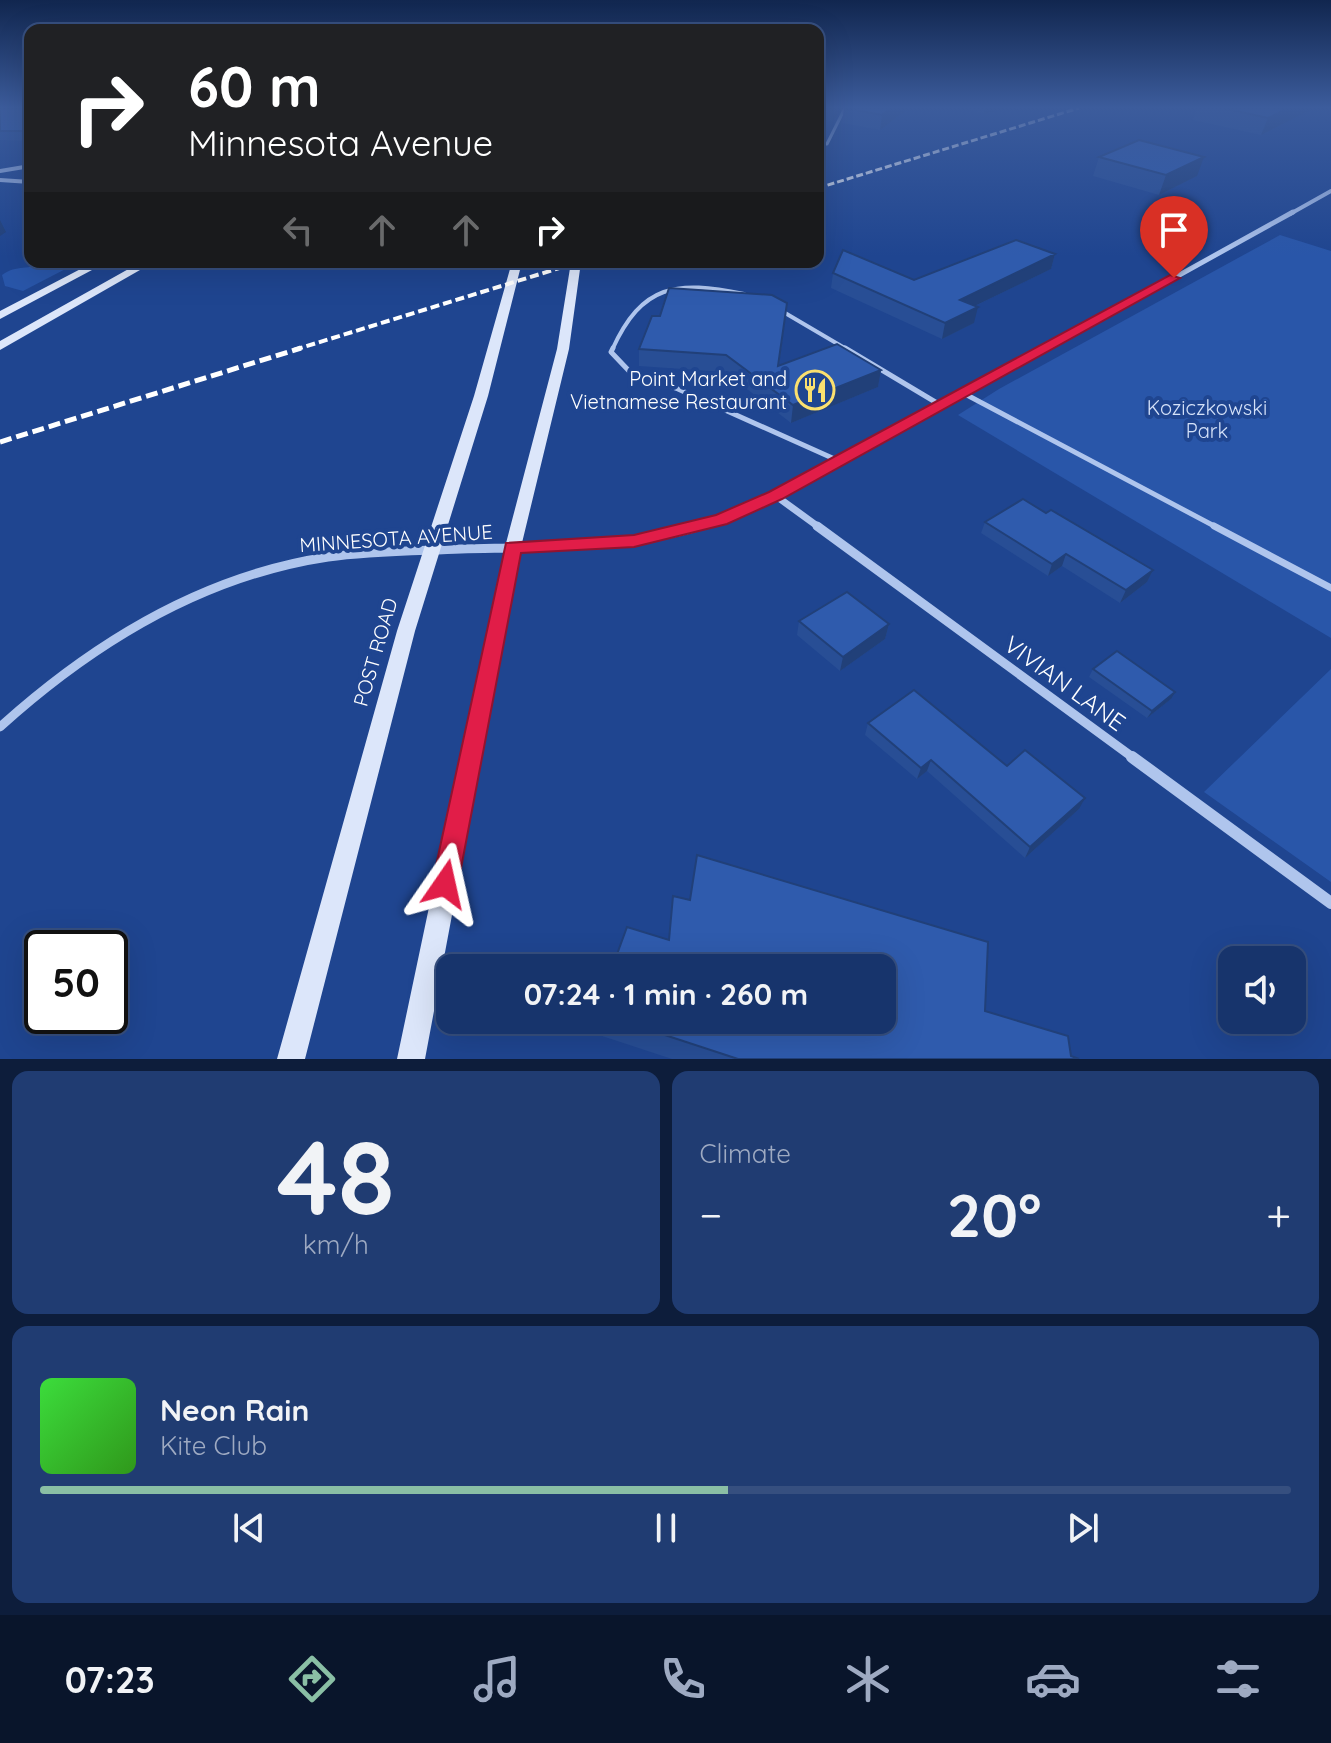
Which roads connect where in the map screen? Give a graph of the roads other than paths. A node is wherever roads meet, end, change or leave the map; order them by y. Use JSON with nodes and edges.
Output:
{"nodes":[{"id":1,"x":24,"y":167,"type":"edge"},
{"id":2,"x":0,"y":171,"type":"edge"},
{"id":3,"x":0,"y":180,"type":"edge"},
{"id":4,"x":24,"y":182,"type":"edge"},
{"id":5,"x":1331,"y":191,"type":"edge"},
{"id":6,"x":91,"y":268,"type":"edge"},
{"id":7,"x":138,"y":268,"type":"edge"},
{"id":8,"x":515,"y":268,"type":"edge"},
{"id":9,"x":575,"y":268,"type":"edge"},
{"id":10,"x":748,"y":295,"type":"edge"},
{"id":11,"x":769,"y":303,"type":"edge"},
{"id":12,"x":0,"y":316,"type":"edge"},
{"id":13,"x":0,"y":346,"type":"edge"},
{"id":14,"x":965,"y":394,"type":"junction"},
{"id":15,"x":942,"y":406,"type":"junction"},
{"id":16,"x":839,"y":461,"type":"junction"},
{"id":17,"x":776,"y":496,"type":"junction"},
{"id":18,"x":513,"y":547,"type":"junction"},
{"id":19,"x":433,"y":551,"type":"junction"},
{"id":20,"x":1331,"y":588,"type":"edge"},
{"id":21,"x":0,"y":727,"type":"edge"},
{"id":22,"x":1331,"y":903,"type":"edge"},
{"id":23,"x":291,"y":1059,"type":"edge"},
{"id":24,"x":411,"y":1059,"type":"edge"}],
"edges":[{"from":1,"to":2,"type":"street"},
{"from":3,"to":4,"type":"street"},
{"from":5,"to":14,"type":"street","name":"MINNESOTA AVENUE"},
{"from":6,"to":12,"type":"main road"},
{"from":7,"to":13,"type":"main road"},
{"from":8,"to":19,"type":"main road","name":"POST ROAD"},
{"from":9,"to":18,"type":"main road"},
{"from":10,"to":16,"type":"lane"},
{"from":11,"to":15,"type":"lane"},
{"from":14,"to":15,"type":"street","name":"MINNESOTA AVENUE"},
{"from":14,"to":20,"type":"lane"},
{"from":15,"to":16,"type":"street","name":"MINNESOTA AVENUE"},
{"from":16,"to":17,"type":"street","name":"MINNESOTA AVENUE"},
{"from":17,"to":18,"type":"street","name":"MINNESOTA AVENUE"},
{"from":17,"to":22,"type":"street","name":"VIVIAN LANE"},
{"from":18,"to":19,"type":"street","name":"MINNESOTA AVENUE"},
{"from":18,"to":24,"type":"main road"},
{"from":19,"to":21,"type":"street","name":"MINNESOTA AVENUE"},
{"from":19,"to":23,"type":"main road","name":"POST ROAD"}]}
